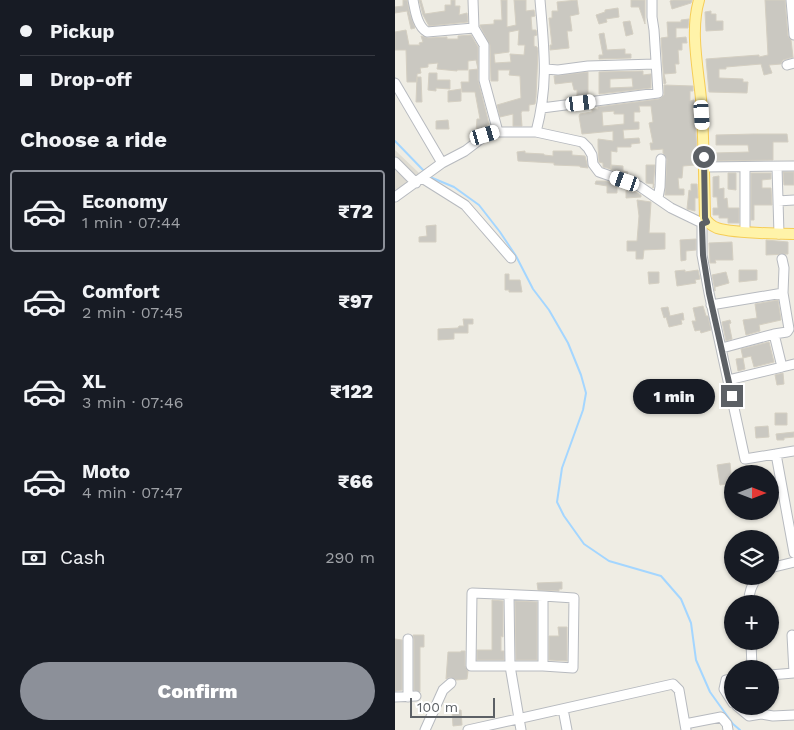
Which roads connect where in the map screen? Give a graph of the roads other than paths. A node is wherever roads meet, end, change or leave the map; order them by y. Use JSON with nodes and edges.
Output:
{"nodes":[{"id":1,"x":413,"y":0,"type":"edge"},
{"id":2,"x":473,"y":0,"type":"edge"},
{"id":3,"x":539,"y":0,"type":"edge"},
{"id":4,"x":652,"y":0,"type":"edge"},
{"id":5,"x":699,"y":0,"type":"edge"},
{"id":6,"x":791,"y":0,"type":"edge"},
{"id":7,"x":794,"y":20,"type":"edge"},
{"id":8,"x":474,"y":28,"type":"junction"},
{"id":9,"x":794,"y":35,"type":"edge"},
{"id":10,"x":655,"y":64,"type":"junction"},
{"id":11,"x":546,"y":69,"type":"junction"},
{"id":12,"x":395,"y":83,"type":"edge"},
{"id":13,"x":542,"y":108,"type":"junction"},
{"id":14,"x":498,"y":132,"type":"junction"},
{"id":15,"x":535,"y":132,"type":"junction"},
{"id":16,"x":661,"y":159,"type":"dead end"},
{"id":17,"x":395,"y":162,"type":"edge"},
{"id":18,"x":443,"y":163,"type":"junction"},
{"id":19,"x":794,"y":166,"type":"edge"},
{"id":20,"x":704,"y":167,"type":"junction"},
{"id":21,"x":777,"y":167,"type":"junction"},
{"id":22,"x":745,"y":168,"type":"junction"},
{"id":23,"x":420,"y":180,"type":"junction"},
{"id":24,"x":395,"y":197,"type":"edge"},
{"id":25,"x":658,"y":198,"type":"junction"},
{"id":26,"x":794,"y":200,"type":"edge"},
{"id":27,"x":778,"y":202,"type":"junction"},
{"id":28,"x":705,"y":223,"type":"junction"},
{"id":29,"x":745,"y":231,"type":"junction"},
{"id":30,"x":779,"y":234,"type":"junction"},
{"id":31,"x":794,"y":234,"type":"edge"},
{"id":32,"x":511,"y":258,"type":"dead end"},
{"id":33,"x":782,"y":259,"type":"dead end"},
{"id":34,"x":783,"y":292,"type":"junction"},
{"id":35,"x":711,"y":305,"type":"junction"},
{"id":36,"x":792,"y":329,"type":"edge"},
{"id":37,"x":774,"y":334,"type":"junction"},
{"id":38,"x":722,"y":348,"type":"junction"},
{"id":39,"x":794,"y":364,"type":"edge"},
{"id":40,"x":782,"y":367,"type":"junction"},
{"id":41,"x":729,"y":380,"type":"junction"},
{"id":42,"x":794,"y":451,"type":"edge"},
{"id":43,"x":775,"y":454,"type":"junction"},
{"id":44,"x":782,"y":488,"type":"junction"},
{"id":45,"x":779,"y":489,"type":"edge"},
{"id":46,"x":787,"y":522,"type":"edge"},
{"id":47,"x":794,"y":553,"type":"edge"},
{"id":48,"x":794,"y":562,"type":"edge"},
{"id":49,"x":779,"y":566,"type":"edge"},
{"id":50,"x":509,"y":595,"type":"junction"},
{"id":51,"x":543,"y":596,"type":"junction"},
{"id":52,"x":792,"y":635,"type":"dead end"},
{"id":53,"x":407,"y":638,"type":"dead end"},
{"id":54,"x":510,"y":666,"type":"junction"},
{"id":55,"x":543,"y":666,"type":"junction"},
{"id":56,"x":794,"y":673,"type":"edge"},
{"id":57,"x":779,"y":674,"type":"edge"},
{"id":58,"x":451,"y":683,"type":"dead end"},
{"id":59,"x":395,"y":697,"type":"edge"},
{"id":60,"x":563,"y":709,"type":"junction"},
{"id":61,"x":771,"y":715,"type":"edge"},
{"id":62,"x":794,"y":715,"type":"edge"},
{"id":63,"x":519,"y":719,"type":"junction"},
{"id":64,"x":685,"y":727,"type":"edge"},
{"id":65,"x":425,"y":730,"type":"edge"},
{"id":66,"x":468,"y":730,"type":"edge"},
{"id":67,"x":521,"y":730,"type":"edge"},
{"id":68,"x":567,"y":730,"type":"edge"},
{"id":69,"x":728,"y":730,"type":"edge"}],
"edges":[{"from":1,"to":8,"type":"street"},
{"from":2,"to":8,"type":"street"},
{"from":3,"to":11,"type":"street"},
{"from":4,"to":10,"type":"street"},
{"from":5,"to":20,"type":"main road"},
{"from":6,"to":7,"type":"street"},
{"from":7,"to":9,"type":"street"},
{"from":8,"to":14,"type":"street"},
{"from":10,"to":11,"type":"street"},
{"from":10,"to":13,"type":"street"},
{"from":11,"to":13,"type":"street"},
{"from":12,"to":18,"type":"street"},
{"from":13,"to":15,"type":"street"},
{"from":14,"to":15,"type":"street"},
{"from":14,"to":18,"type":"street"},
{"from":15,"to":25,"type":"street"},
{"from":16,"to":25,"type":"street"},
{"from":17,"to":23,"type":"street"},
{"from":18,"to":23,"type":"street"},
{"from":19,"to":21,"type":"street"},
{"from":20,"to":22,"type":"street"},
{"from":20,"to":28,"type":"main road"},
{"from":21,"to":22,"type":"street"},
{"from":21,"to":27,"type":"street"},
{"from":22,"to":29,"type":"street"},
{"from":23,"to":24,"type":"street"},
{"from":23,"to":32,"type":"street"},
{"from":25,"to":28,"type":"street"},
{"from":26,"to":27,"type":"street"},
{"from":27,"to":30,"type":"street"},
{"from":28,"to":29,"type":"main road"},
{"from":28,"to":35,"type":"street"},
{"from":29,"to":30,"type":"main road"},
{"from":30,"to":31,"type":"main road"},
{"from":33,"to":34,"type":"street"},
{"from":34,"to":35,"type":"street"},
{"from":34,"to":36,"type":"street"},
{"from":35,"to":38,"type":"street"},
{"from":36,"to":37,"type":"street"},
{"from":37,"to":38,"type":"street"},
{"from":37,"to":40,"type":"street"},
{"from":38,"to":41,"type":"street"},
{"from":39,"to":40,"type":"street"},
{"from":40,"to":41,"type":"street"},
{"from":41,"to":43,"type":"street"},
{"from":42,"to":43,"type":"street"},
{"from":43,"to":44,"type":"street"},
{"from":44,"to":45,"type":"street"},
{"from":44,"to":46,"type":"street"},
{"from":46,"to":47,"type":"street"},
{"from":48,"to":49,"type":"street"},
{"from":50,"to":51,"type":"street"},
{"from":50,"to":54,"type":"street"},
{"from":50,"to":54,"type":"street"},
{"from":51,"to":55,"type":"street"},
{"from":51,"to":55,"type":"street"},
{"from":52,"to":56,"type":"street"},
{"from":53,"to":59,"type":"street"},
{"from":54,"to":55,"type":"street"},
{"from":54,"to":63,"type":"street"},
{"from":56,"to":57,"type":"street"},
{"from":58,"to":65,"type":"street"},
{"from":60,"to":63,"type":"street"},
{"from":60,"to":64,"type":"street"},
{"from":60,"to":68,"type":"street"},
{"from":61,"to":62,"type":"street"},
{"from":63,"to":66,"type":"street"},
{"from":63,"to":67,"type":"street"},
{"from":64,"to":69,"type":"street"}]}
